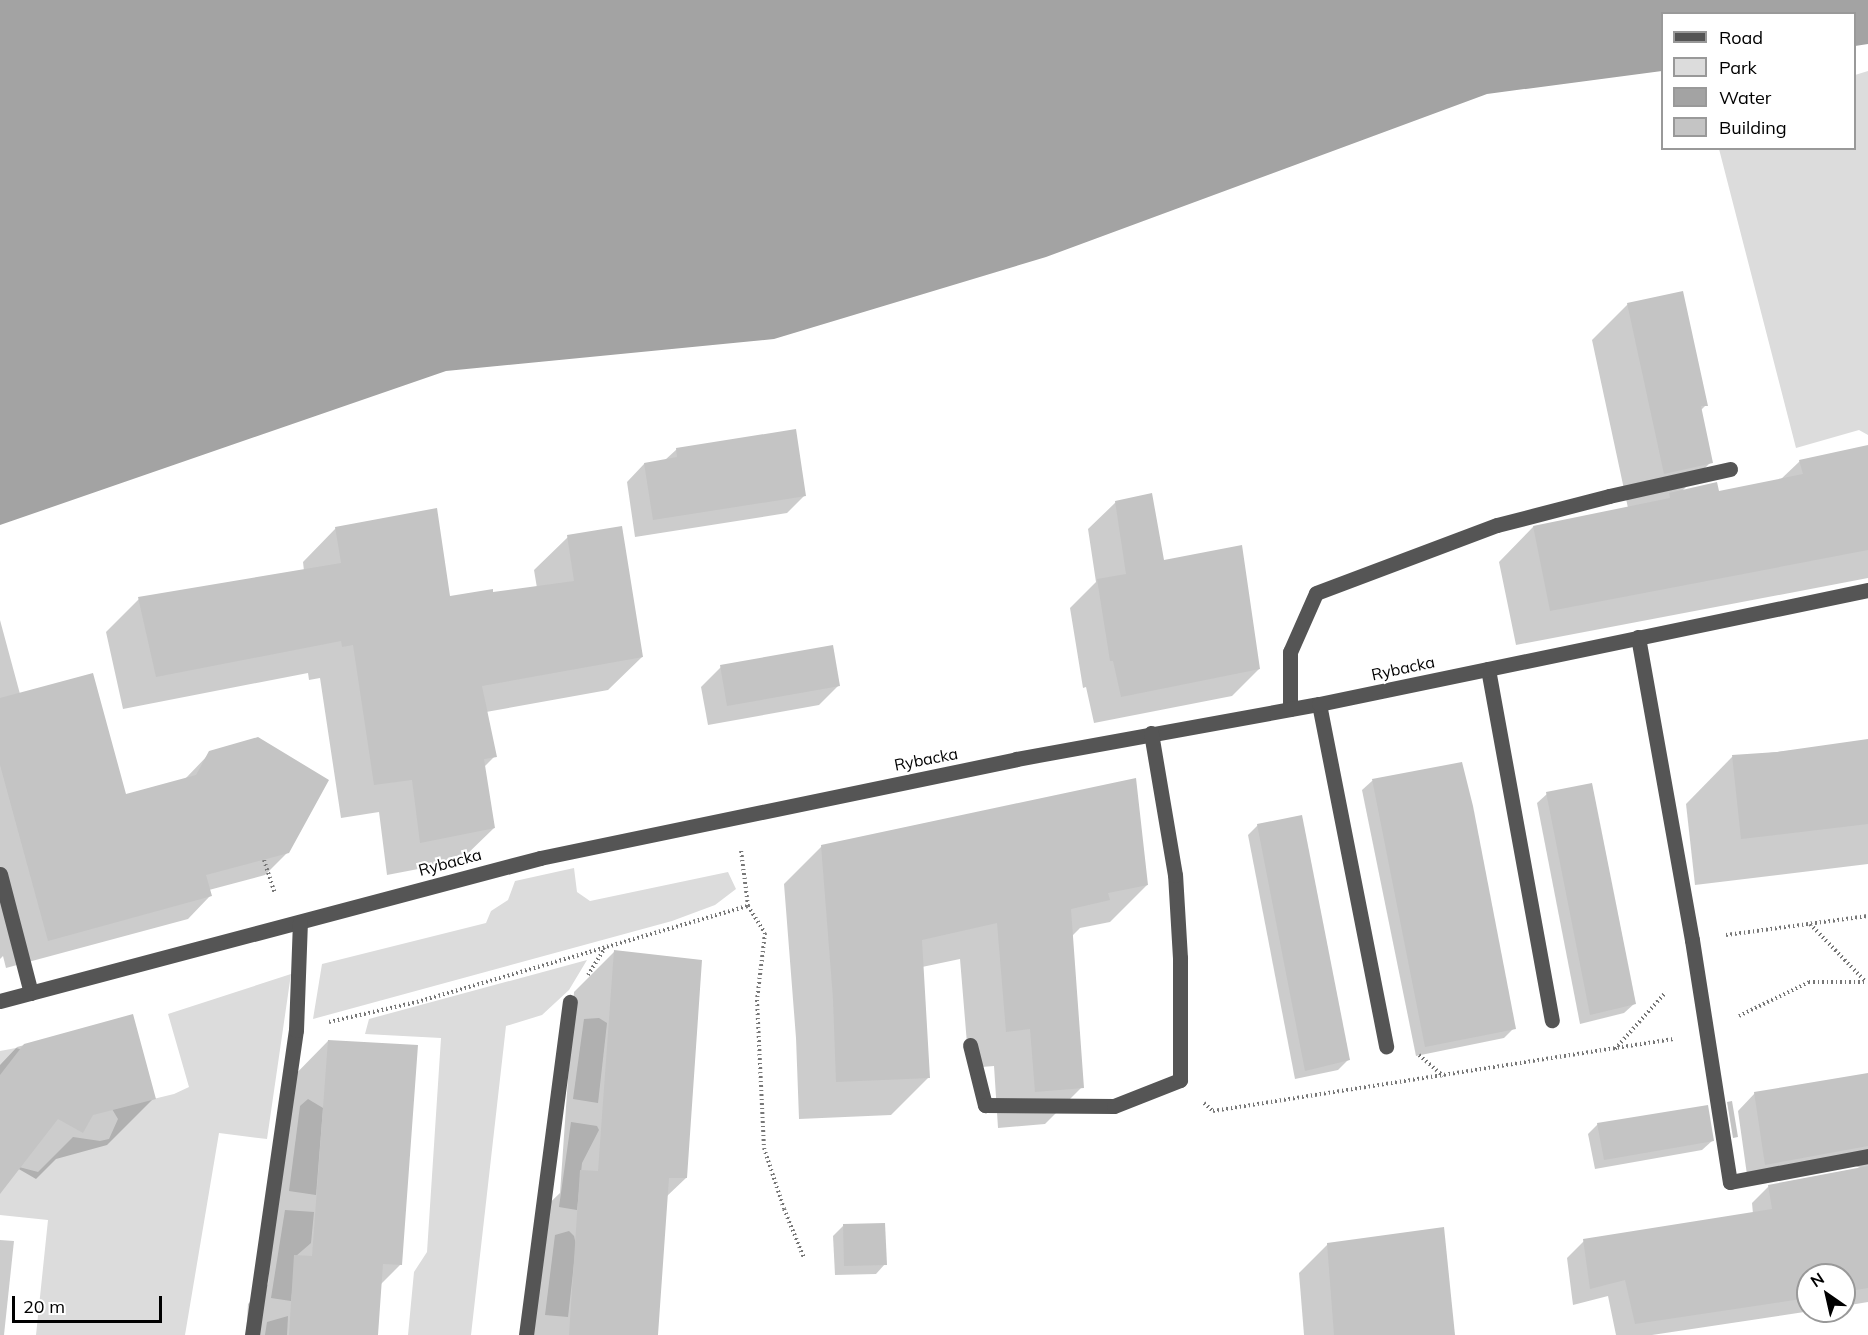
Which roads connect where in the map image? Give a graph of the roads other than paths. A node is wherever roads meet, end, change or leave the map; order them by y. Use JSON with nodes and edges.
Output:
{"nodes":[{"id":1,"x":1730,"y":469,"type":"dead end"},
{"id":2,"x":1868,"y":590,"type":"edge"},
{"id":3,"x":1638,"y":637,"type":"junction"},
{"id":4,"x":1488,"y":669,"type":"junction"},
{"id":5,"x":1319,"y":704,"type":"junction"},
{"id":6,"x":1290,"y":709,"type":"junction"},
{"id":7,"x":1151,"y":733,"type":"junction"},
{"id":8,"x":0,"y":874,"type":"edge"},
{"id":9,"x":300,"y":922,"type":"junction"},
{"id":10,"x":31,"y":993,"type":"junction"},
{"id":11,"x":0,"y":1001,"type":"edge"},
{"id":12,"x":570,"y":1002,"type":"dead end"},
{"id":13,"x":1552,"y":1020,"type":"dead end"},
{"id":14,"x":970,"y":1045,"type":"dead end"},
{"id":15,"x":1386,"y":1047,"type":"dead end"},
{"id":16,"x":1868,"y":1156,"type":"edge"},
{"id":17,"x":252,"y":1335,"type":"edge"},
{"id":18,"x":526,"y":1335,"type":"edge"}],
"edges":[{"from":1,"to":6,"type":"street"},
{"from":2,"to":3,"type":"street","name":"Rybacka"},
{"from":3,"to":4,"type":"street","name":"Rybacka"},
{"from":3,"to":16,"type":"street"},
{"from":4,"to":5,"type":"street","name":"Rybacka"},
{"from":4,"to":13,"type":"street"},
{"from":5,"to":6,"type":"street","name":"Rybacka"},
{"from":5,"to":15,"type":"street"},
{"from":6,"to":7,"type":"street","name":"Rybacka"},
{"from":7,"to":9,"type":"street","name":"Rybacka"},
{"from":7,"to":14,"type":"street"},
{"from":8,"to":10,"type":"street"},
{"from":9,"to":10,"type":"street","name":"Rybacka"},
{"from":9,"to":17,"type":"street"},
{"from":10,"to":11,"type":"street","name":"Rybacka"},
{"from":12,"to":18,"type":"street"}]}
